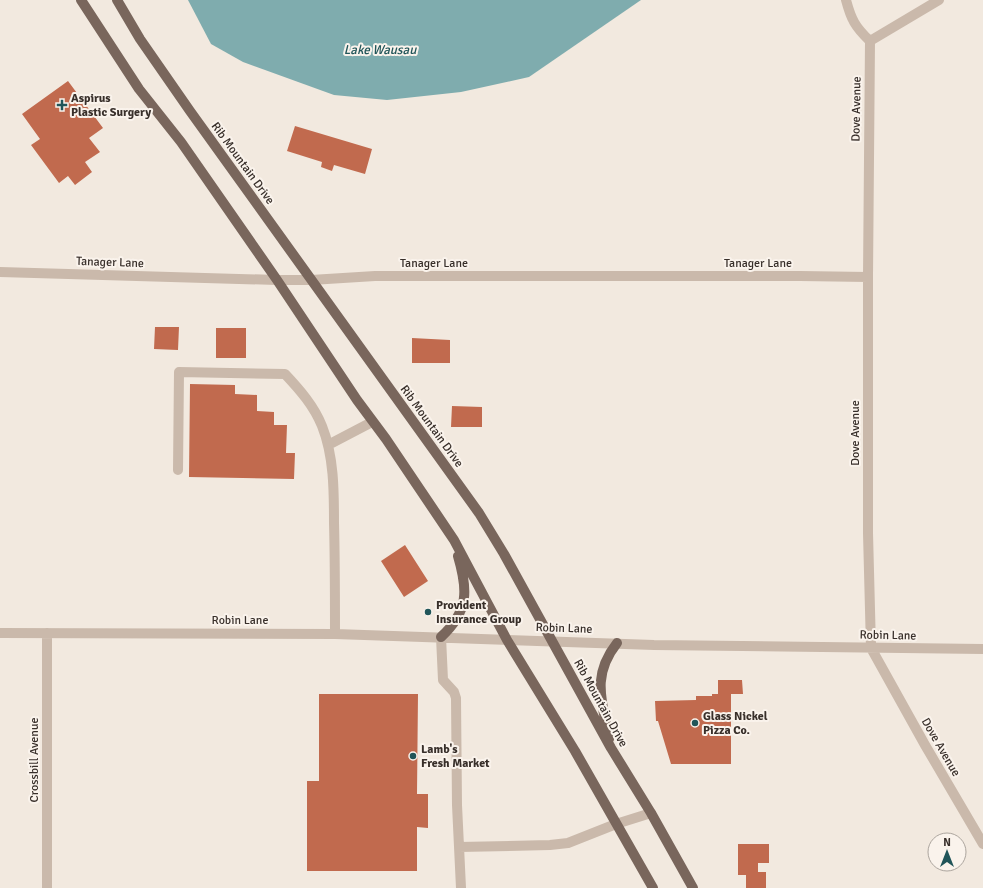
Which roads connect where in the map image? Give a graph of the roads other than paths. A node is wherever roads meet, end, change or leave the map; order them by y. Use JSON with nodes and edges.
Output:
{"nodes":[{"id":1,"x":81,"y":0,"type":"edge"},
{"id":2,"x":117,"y":0,"type":"edge"},
{"id":3,"x":846,"y":0,"type":"edge"},
{"id":4,"x":939,"y":0,"type":"edge"},
{"id":5,"x":870,"y":41,"type":"junction"},
{"id":6,"x":0,"y":272,"type":"edge"},
{"id":7,"x":868,"y":277,"type":"junction"},
{"id":8,"x":277,"y":280,"type":"junction"},
{"id":9,"x":311,"y":280,"type":"junction"},
{"id":10,"x":372,"y":422,"type":"junction"},
{"id":11,"x":328,"y":445,"type":"junction"},
{"id":12,"x":178,"y":470,"type":"dead end"},
{"id":13,"x":454,"y":540,"type":"junction"},
{"id":14,"x":0,"y":633,"type":"edge"},
{"id":15,"x":47,"y":633,"type":"junction"},
{"id":16,"x":335,"y":634,"type":"junction"},
{"id":17,"x":441,"y":637,"type":"junction"},
{"id":18,"x":507,"y":640,"type":"junction"},
{"id":19,"x":552,"y":641,"type":"junction"},
{"id":20,"x":617,"y":643,"type":"junction"},
{"id":21,"x":871,"y":648,"type":"junction"},
{"id":22,"x":983,"y":649,"type":"edge"},
{"id":23,"x":611,"y":748,"type":"junction"},
{"id":24,"x":651,"y":812,"type":"junction"},
{"id":25,"x":616,"y":824,"type":"junction"},
{"id":26,"x":983,"y":844,"type":"edge"},
{"id":27,"x":459,"y":846,"type":"junction"},
{"id":28,"x":47,"y":888,"type":"edge"},
{"id":29,"x":461,"y":888,"type":"edge"},
{"id":30,"x":653,"y":888,"type":"edge"},
{"id":31,"x":694,"y":888,"type":"edge"}],
"edges":[{"from":1,"to":8,"type":"main road"},
{"from":2,"to":9,"type":"main road","name":"Rib Mountain Drive"},
{"from":3,"to":5,"type":"street"},
{"from":4,"to":5,"type":"street"},
{"from":5,"to":7,"type":"street","name":"Dove Avenue"},
{"from":6,"to":8,"type":"street","name":"Tanager Lane"},
{"from":7,"to":9,"type":"street","name":"Tanager Lane"},
{"from":7,"to":21,"type":"street","name":"Dove Avenue"},
{"from":8,"to":9,"type":"street","name":"Tanager Lane"},
{"from":8,"to":10,"type":"main road"},
{"from":9,"to":19,"type":"main road","name":"Rib Mountain Drive"},
{"from":10,"to":11,"type":"street"},
{"from":10,"to":13,"type":"main road"},
{"from":11,"to":12,"type":"street"},
{"from":11,"to":16,"type":"street"},
{"from":13,"to":17,"type":"main road"},
{"from":13,"to":18,"type":"main road"},
{"from":14,"to":15,"type":"street","name":"Robin Lane"},
{"from":15,"to":16,"type":"street","name":"Robin Lane"},
{"from":15,"to":28,"type":"street","name":"Crossbill Avenue"},
{"from":16,"to":17,"type":"street","name":"Robin Lane"},
{"from":17,"to":18,"type":"street","name":"Robin Lane"},
{"from":17,"to":27,"type":"street"},
{"from":18,"to":19,"type":"street","name":"Robin Lane"},
{"from":18,"to":25,"type":"main road"},
{"from":19,"to":20,"type":"street","name":"Robin Lane"},
{"from":19,"to":23,"type":"main road","name":"Rib Mountain Drive"},
{"from":20,"to":21,"type":"street","name":"Robin Lane"},
{"from":20,"to":23,"type":"main road"},
{"from":21,"to":22,"type":"street","name":"Robin Lane"},
{"from":21,"to":26,"type":"street","name":"Dove Avenue"},
{"from":23,"to":24,"type":"main road","name":"Rib Mountain Drive"},
{"from":24,"to":25,"type":"street"},
{"from":24,"to":31,"type":"main road","name":"Rib Mountain Drive"},
{"from":25,"to":27,"type":"street"},
{"from":25,"to":30,"type":"main road"},
{"from":27,"to":29,"type":"street"}]}
